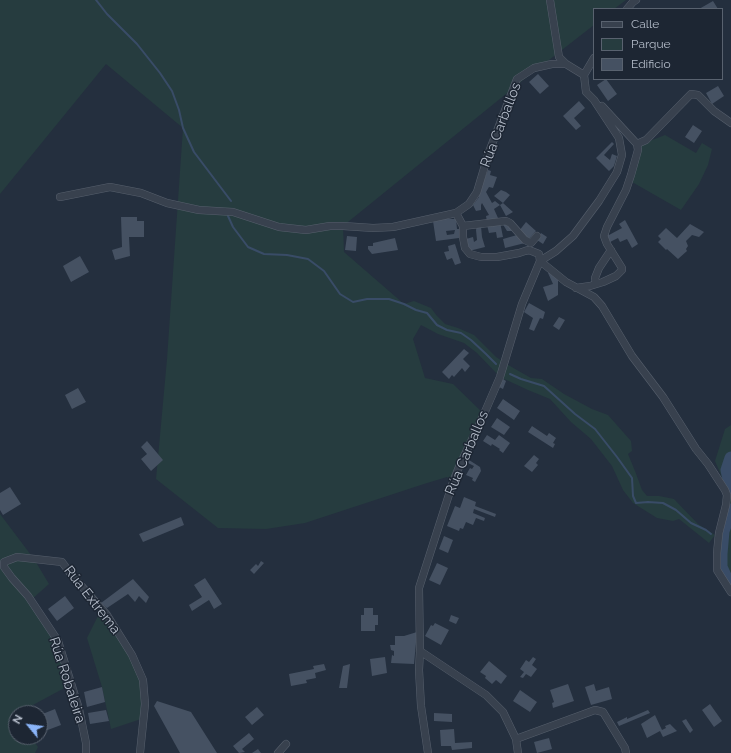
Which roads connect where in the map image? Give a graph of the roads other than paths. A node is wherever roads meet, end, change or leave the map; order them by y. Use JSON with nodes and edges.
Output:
{"nodes":[{"id":1,"x":550,"y":0,"type":"edge"},
{"id":2,"x":636,"y":0,"type":"edge"},
{"id":3,"x":628,"y":8,"type":"edge"},
{"id":4,"x":593,"y":60,"type":"edge"},
{"id":5,"x":566,"y":64,"type":"junction"},
{"id":6,"x":584,"y":75,"type":"junction"},
{"id":7,"x":594,"y":100,"type":"junction"},
{"id":8,"x":731,"y":123,"type":"edge"},
{"id":9,"x":637,"y":144,"type":"junction"},
{"id":10,"x":60,"y":197,"type":"dead end"},
{"id":11,"x":456,"y":213,"type":"junction"},
{"id":12,"x":463,"y":226,"type":"junction"},
{"id":13,"x":537,"y":236,"type":"dead end"},
{"id":14,"x":611,"y":250,"type":"junction"},
{"id":15,"x":540,"y":261,"type":"junction"},
{"id":16,"x":596,"y":284,"type":"junction"},
{"id":17,"x":576,"y":288,"type":"junction"},
{"id":18,"x":62,"y":562,"type":"joint"},
{"id":19,"x":731,"y":592,"type":"edge"},
{"id":20,"x":420,"y":651,"type":"junction"},
{"id":21,"x":516,"y":739,"type":"junction"},
{"id":22,"x":286,"y":744,"type":"dead end"},
{"id":23,"x":86,"y":753,"type":"edge"},
{"id":24,"x":140,"y":753,"type":"edge"},
{"id":25,"x":278,"y":753,"type":"edge"},
{"id":26,"x":428,"y":753,"type":"edge"},
{"id":27,"x":518,"y":753,"type":"edge"},
{"id":28,"x":626,"y":753,"type":"edge"}],
"edges":[{"from":1,"to":5,"type":"street"},
{"from":2,"to":3,"type":"street"},
{"from":4,"to":6,"type":"street"},
{"from":5,"to":6,"type":"street"},
{"from":5,"to":11,"type":"street","name":"Rúa Carballos"},
{"from":6,"to":7,"type":"street"},
{"from":7,"to":9,"type":"street"},
{"from":7,"to":15,"type":"street"},
{"from":8,"to":9,"type":"street"},
{"from":9,"to":14,"type":"street"},
{"from":10,"to":11,"type":"street","name":"Rúa Carballos"},
{"from":11,"to":12,"type":"street"},
{"from":12,"to":13,"type":"street"},
{"from":12,"to":15,"type":"street"},
{"from":14,"to":16,"type":"street"},
{"from":14,"to":16,"type":"street"},
{"from":15,"to":17,"type":"street"},
{"from":15,"to":20,"type":"street","name":"Rúa Carballos"},
{"from":16,"to":17,"type":"street"},
{"from":17,"to":19,"type":"street"},
{"from":18,"to":23,"type":"street","name":"Rúa Robaleira"},
{"from":18,"to":24,"type":"street","name":"Rúa Extrema"},
{"from":20,"to":21,"type":"street"},
{"from":20,"to":26,"type":"street","name":"Rúa Carballos"},
{"from":21,"to":27,"type":"street"},
{"from":21,"to":28,"type":"street"},
{"from":22,"to":25,"type":"street"}]}
